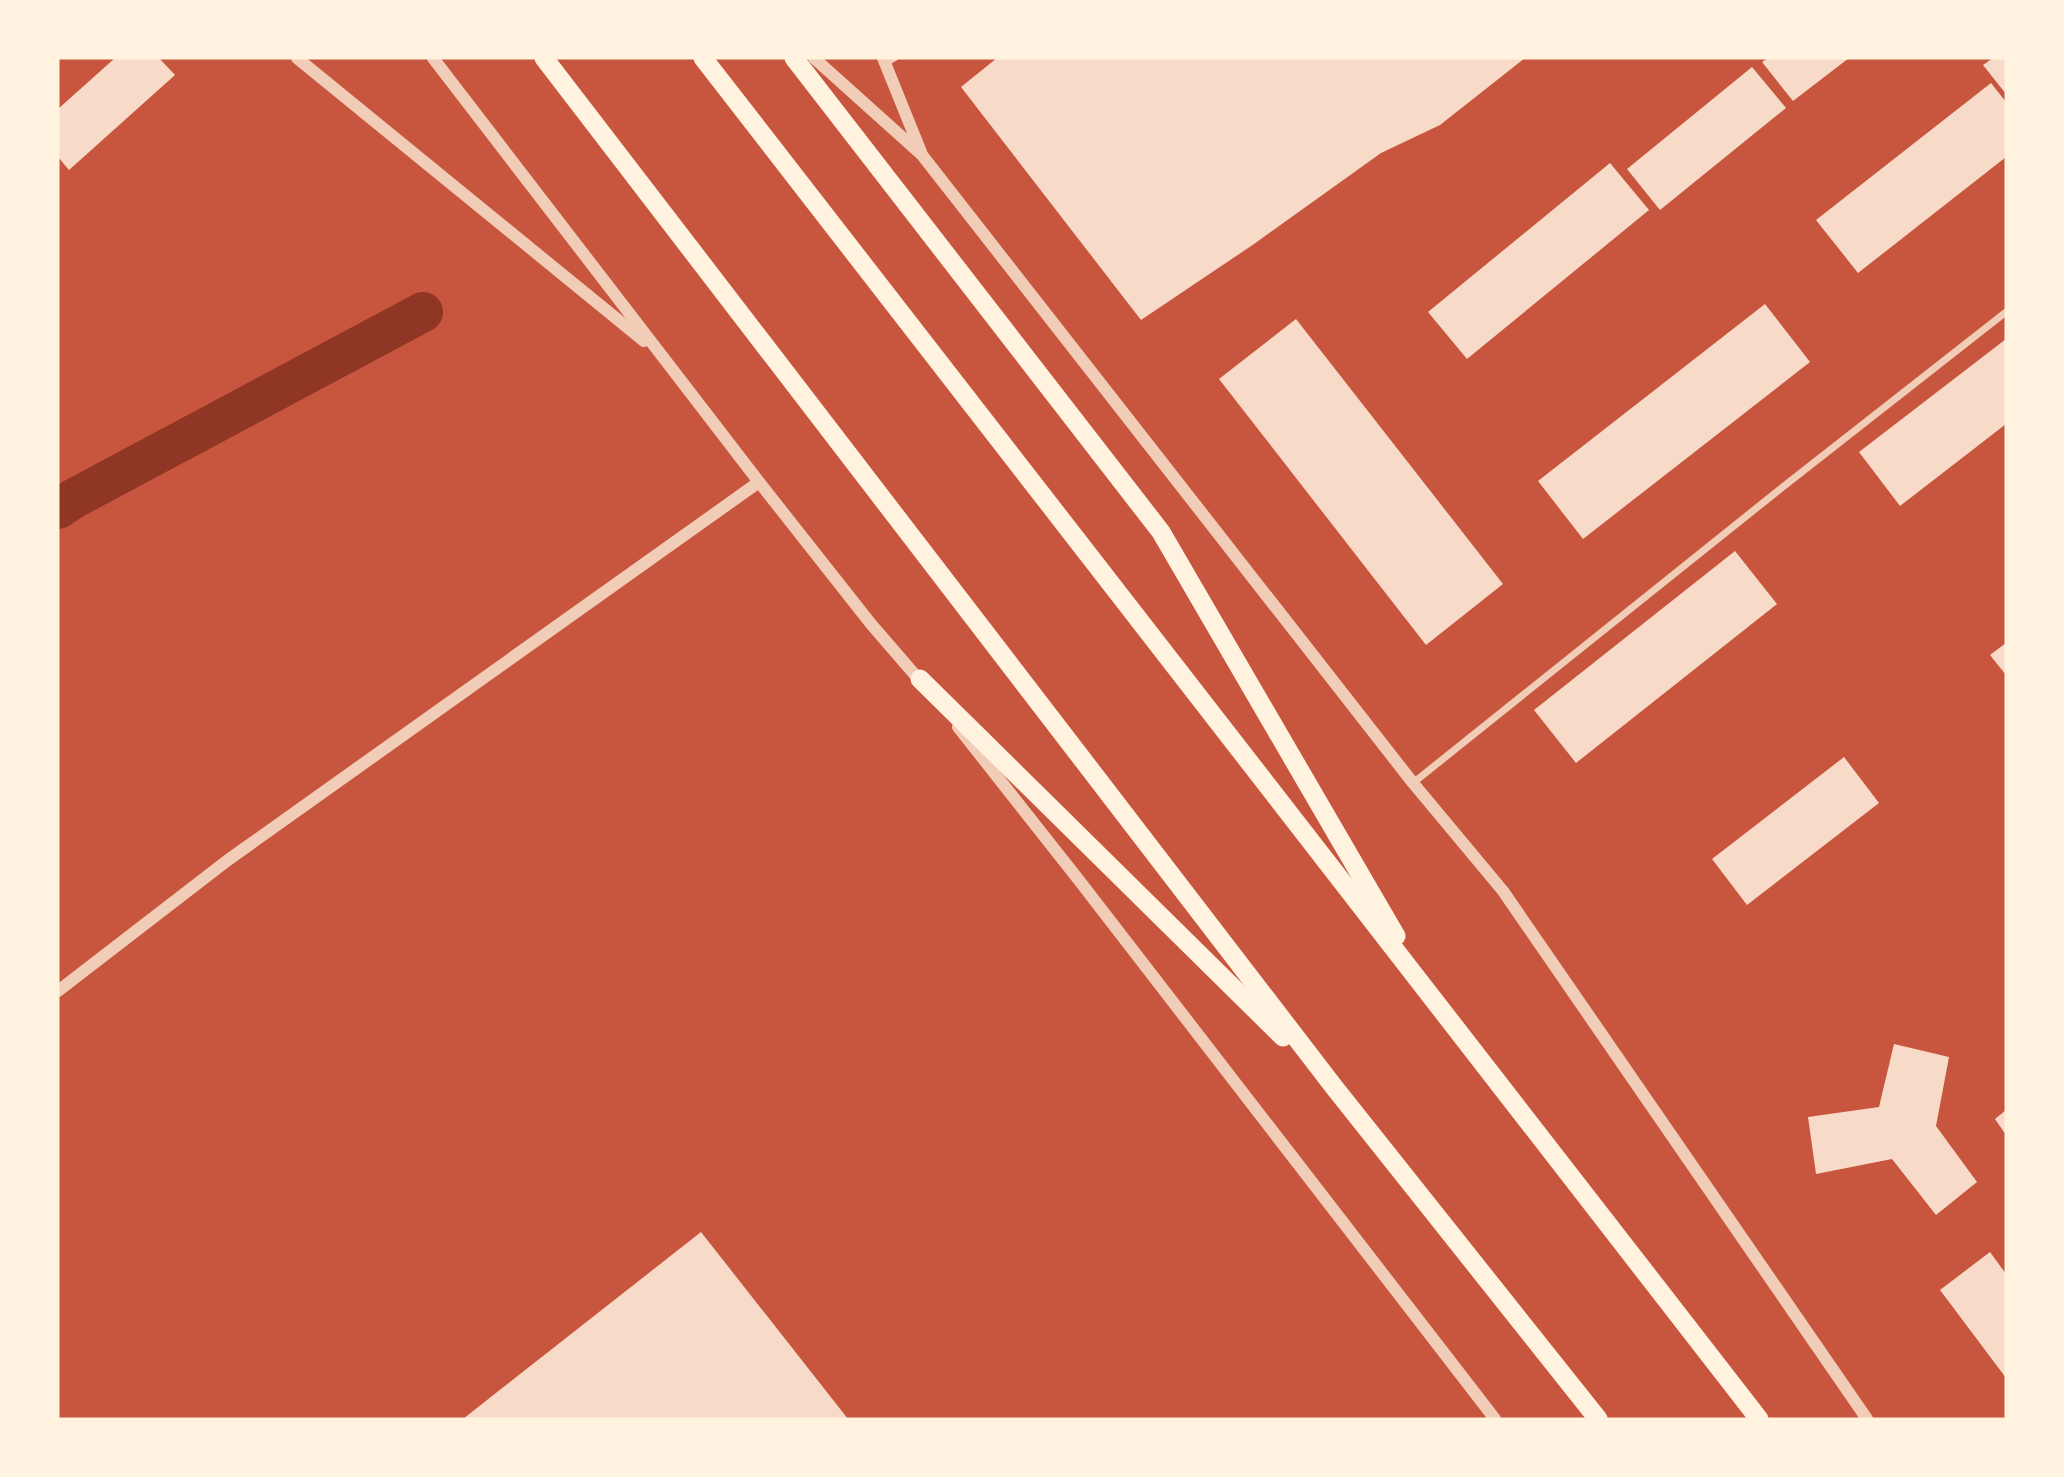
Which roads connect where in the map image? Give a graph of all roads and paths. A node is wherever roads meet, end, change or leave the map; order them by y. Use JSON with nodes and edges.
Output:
{"nodes":[{"id":1,"x":297,"y":58,"type":"edge"},
{"id":2,"x":433,"y":58,"type":"edge"},
{"id":3,"x":544,"y":58,"type":"edge"},
{"id":4,"x":703,"y":58,"type":"edge"},
{"id":5,"x":794,"y":58,"type":"edge"},
{"id":6,"x":814,"y":58,"type":"edge"},
{"id":7,"x":888,"y":60,"type":"edge"},
{"id":8,"x":922,"y":155,"type":"junction"},
{"id":9,"x":2006,"y":312,"type":"edge"},
{"id":10,"x":662,"y":355,"type":"junction"},
{"id":11,"x":759,"y":482,"type":"junction"},
{"id":12,"x":920,"y":679,"type":"junction"},
{"id":13,"x":1413,"y":783,"type":"junction"},
{"id":14,"x":58,"y":991,"type":"edge"},
{"id":15,"x":1434,"y":1001,"type":"junction"},
{"id":16,"x":1334,"y":1087,"type":"junction"},
{"id":17,"x":1495,"y":1419,"type":"edge"},
{"id":18,"x":1598,"y":1419,"type":"edge"},
{"id":19,"x":1759,"y":1419,"type":"edge"},
{"id":20,"x":1867,"y":1419,"type":"edge"}],
"edges":[{"from":1,"to":10,"type":"street"},
{"from":2,"to":10,"type":"street"},
{"from":3,"to":16,"type":"highway"},
{"from":4,"to":15,"type":"highway"},
{"from":5,"to":15,"type":"highway"},
{"from":6,"to":8,"type":"street"},
{"from":7,"to":8,"type":"street"},
{"from":8,"to":13,"type":"street"},
{"from":9,"to":13,"type":"street"},
{"from":10,"to":11,"type":"street"},
{"from":11,"to":12,"type":"street"},
{"from":11,"to":14,"type":"street"},
{"from":12,"to":16,"type":"highway"},
{"from":12,"to":17,"type":"street"},
{"from":13,"to":20,"type":"street"},
{"from":15,"to":19,"type":"highway"},
{"from":16,"to":18,"type":"highway"}]}
